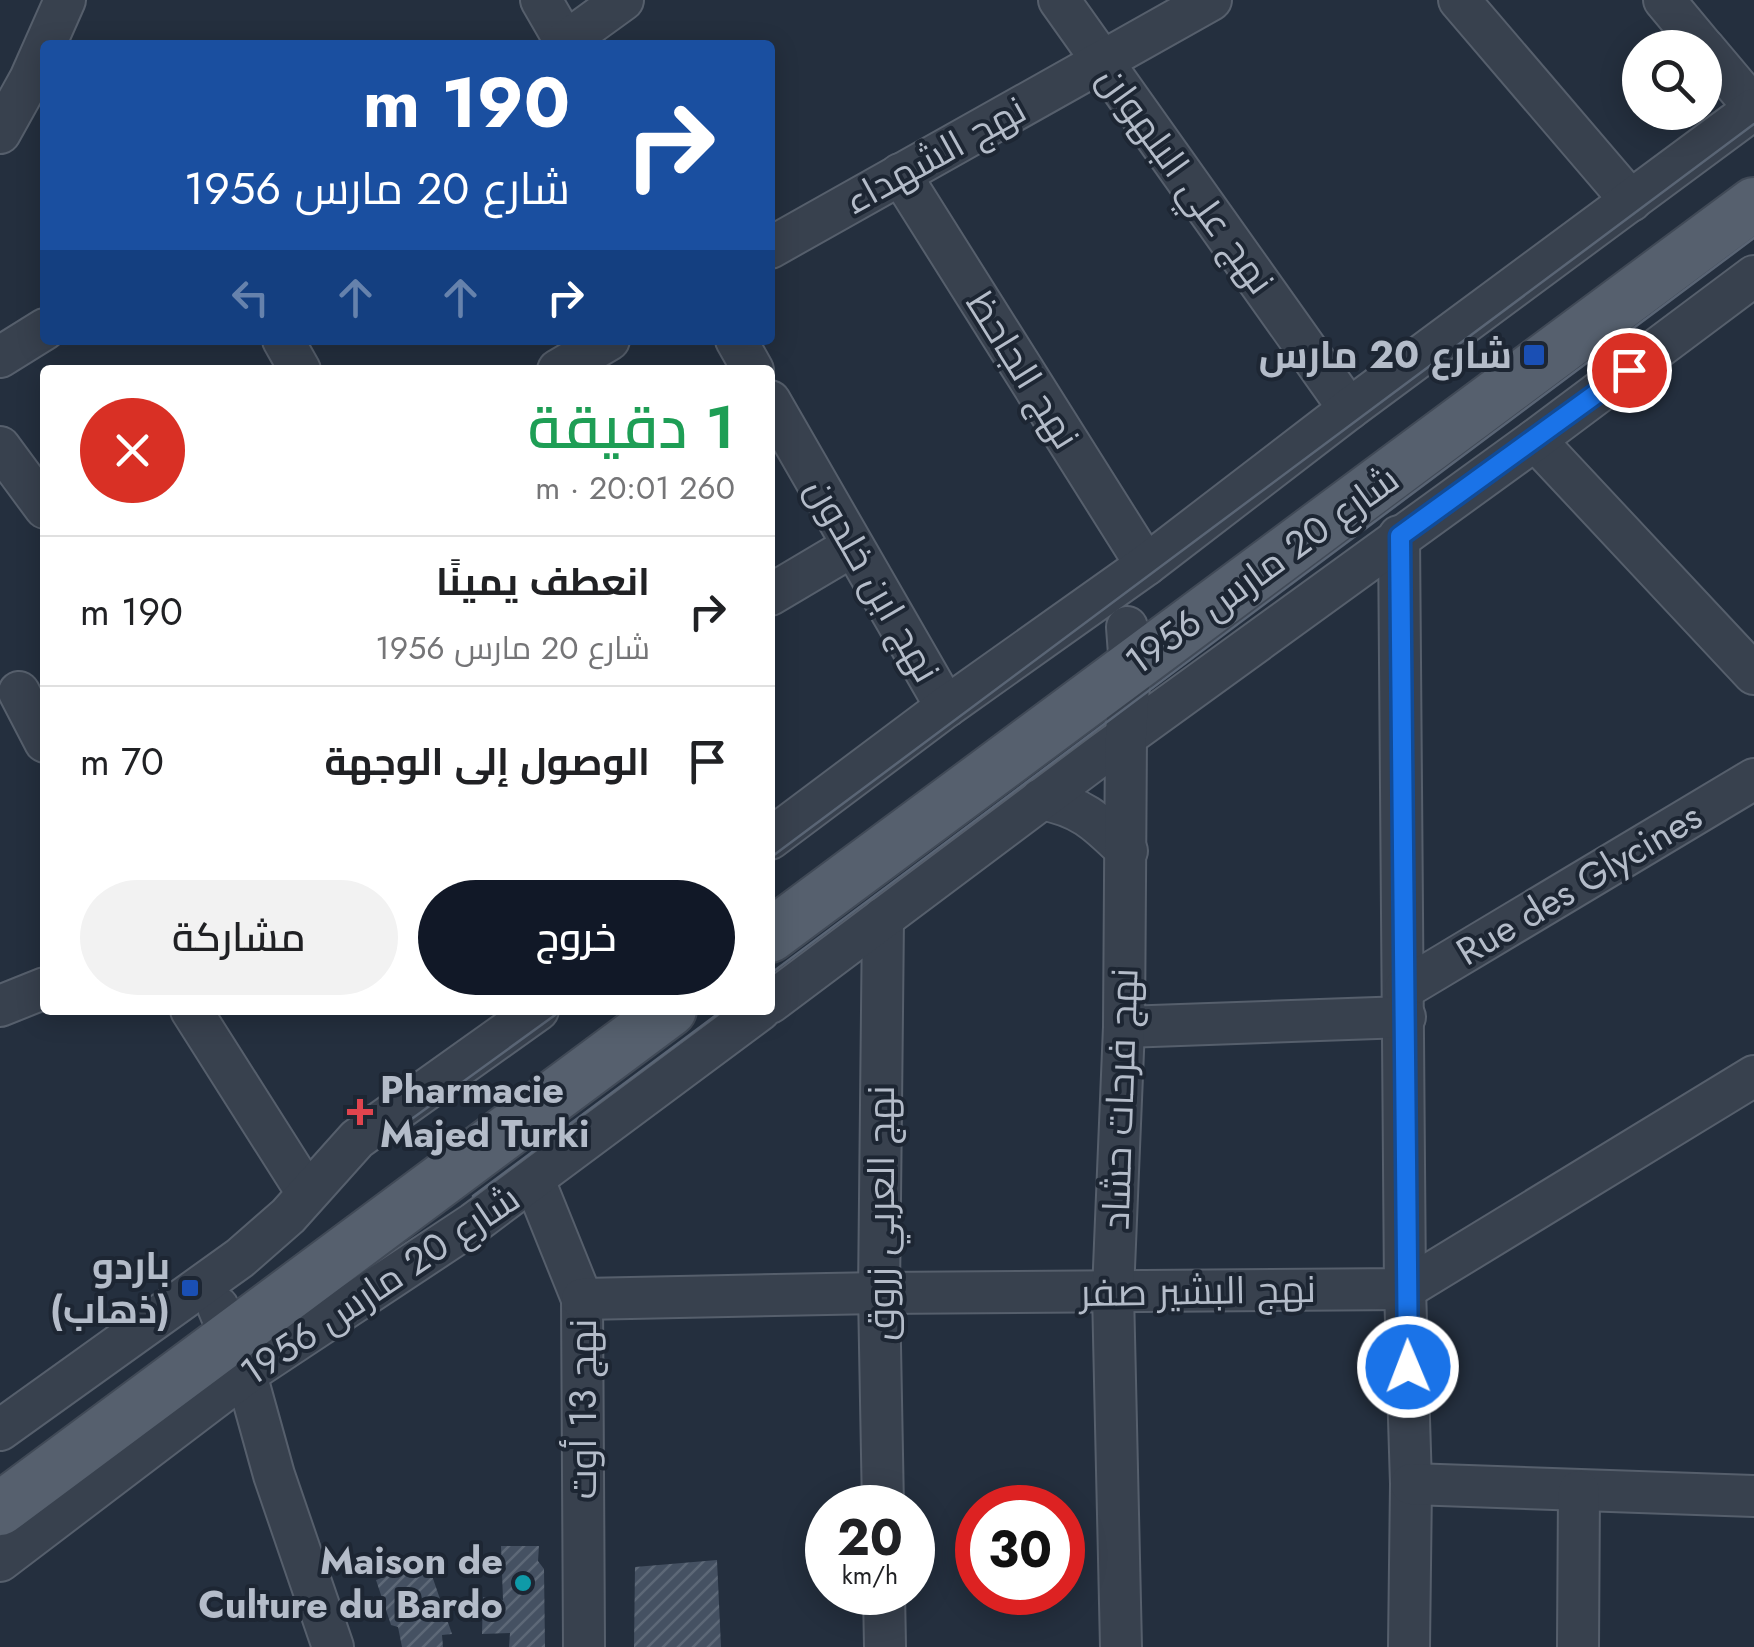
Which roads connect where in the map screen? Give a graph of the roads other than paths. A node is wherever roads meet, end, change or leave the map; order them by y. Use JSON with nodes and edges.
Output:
{"nodes":[{"id":1,"x":65,"y":0,"type":"edge"},
{"id":2,"x":540,"y":0,"type":"edge"},
{"id":3,"x":623,"y":0,"type":"edge"},
{"id":4,"x":1059,"y":0,"type":"edge"},
{"id":5,"x":1211,"y":0,"type":"edge"},
{"id":6,"x":1459,"y":0,"type":"edge"},
{"id":7,"x":1664,"y":0,"type":"edge"},
{"id":8,"x":1689,"y":30,"type":"edge"},
{"id":9,"x":47,"y":40,"type":"edge"},
{"id":10,"x":563,"y":40,"type":"edge"},
{"id":11,"x":570,"y":40,"type":"edge"},
{"id":12,"x":40,"y":56,"type":"edge"},
{"id":13,"x":1101,"y":62,"type":"junction"},
{"id":14,"x":1722,"y":70,"type":"edge"},
{"id":15,"x":1754,"y":108,"type":"edge"},
{"id":16,"x":0,"y":133,"type":"edge"},
{"id":17,"x":1754,"y":164,"type":"edge"},
{"id":18,"x":900,"y":174,"type":"junction"},
{"id":19,"x":1631,"y":201,"type":"junction"},
{"id":20,"x":1754,"y":204,"type":"edge"},
{"id":21,"x":775,"y":245,"type":"edge"},
{"id":22,"x":1754,"y":276,"type":"edge"},
{"id":23,"x":40,"y":333,"type":"edge"},
{"id":24,"x":600,"y":345,"type":"edge"},
{"id":25,"x":0,"y":357,"type":"edge"},
{"id":26,"x":566,"y":365,"type":"edge"},
{"id":27,"x":1349,"y":409,"type":"junction"},
{"id":28,"x":775,"y":410,"type":"edge"},
{"id":29,"x":1535,"y":440,"type":"junction"},
{"id":30,"x":0,"y":447,"type":"edge"},
{"id":31,"x":1362,"y":476,"type":"junction"},
{"id":32,"x":40,"y":501,"type":"edge"},
{"id":33,"x":1400,"y":536,"type":"junction"},
{"id":34,"x":852,"y":546,"type":"junction"},
{"id":35,"x":1146,"y":565,"type":"junction"},
{"id":36,"x":775,"y":592,"type":"edge"},
{"id":37,"x":1129,"y":647,"type":"junction"},
{"id":38,"x":1754,"y":674,"type":"edge"},
{"id":39,"x":21,"y":690,"type":"edge"},
{"id":40,"x":946,"y":707,"type":"junction"},
{"id":41,"x":40,"y":731,"type":"edge"},
{"id":42,"x":1126,"y":736,"type":"junction"},
{"id":43,"x":1754,"y":779,"type":"edge"},
{"id":44,"x":1040,"y":800,"type":"junction"},
{"id":45,"x":775,"y":835,"type":"edge"},
{"id":46,"x":1127,"y":851,"type":"junction"},
{"id":47,"x":775,"y":891,"type":"edge"},
{"id":48,"x":882,"y":918,"type":"junction"},
{"id":49,"x":775,"y":932,"type":"edge"},
{"id":50,"x":40,"y":990,"type":"edge"},
{"id":51,"x":775,"y":998,"type":"edge"},
{"id":52,"x":1404,"y":1003,"type":"junction"},
{"id":53,"x":0,"y":1006,"type":"edge"},
{"id":54,"x":194,"y":1015,"type":"edge"},
{"id":55,"x":531,"y":1015,"type":"edge"},
{"id":56,"x":609,"y":1015,"type":"edge"},
{"id":57,"x":663,"y":1015,"type":"edge"},
{"id":58,"x":753,"y":1015,"type":"edge"},
{"id":59,"x":1124,"y":1028,"type":"junction"},
{"id":60,"x":1754,"y":1076,"type":"edge"},
{"id":61,"x":534,"y":1180,"type":"junction"},
{"id":62,"x":307,"y":1193,"type":"junction"},
{"id":63,"x":1406,"y":1289,"type":"junction"},
{"id":64,"x":1113,"y":1292,"type":"junction"},
{"id":65,"x":879,"y":1293,"type":"junction"},
{"id":66,"x":582,"y":1300,"type":"junction"},
{"id":67,"x":223,"y":1345,"type":"junction"},
{"id":68,"x":0,"y":1430,"type":"edge"},
{"id":69,"x":0,"y":1469,"type":"edge"},
{"id":70,"x":1411,"y":1484,"type":"junction"},
{"id":71,"x":883,"y":1485,"type":"edge"},
{"id":72,"x":1580,"y":1490,"type":"junction"},
{"id":73,"x":1754,"y":1496,"type":"edge"},
{"id":74,"x":0,"y":1510,"type":"edge"},
{"id":75,"x":0,"y":1561,"type":"edge"},
{"id":76,"x":885,"y":1615,"type":"edge"},
{"id":77,"x":333,"y":1647,"type":"edge"},
{"id":78,"x":584,"y":1647,"type":"edge"},
{"id":79,"x":886,"y":1647,"type":"edge"},
{"id":80,"x":1121,"y":1647,"type":"edge"},
{"id":81,"x":1410,"y":1647,"type":"edge"},
{"id":82,"x":1578,"y":1647,"type":"edge"}],
"edges":[{"from":1,"to":9,"type":"street"},
{"from":2,"to":10,"type":"street"},
{"from":3,"to":11,"type":"street"},
{"from":4,"to":13,"type":"street","name":"نهج علي البلهوان"},
{"from":5,"to":13,"type":"street","name":"نهج الشهداء"},
{"from":6,"to":19,"type":"street"},
{"from":7,"to":8,"type":"street"},
{"from":12,"to":16,"type":"street"},
{"from":13,"to":18,"type":"street","name":"نهج الشهداء"},
{"from":13,"to":27,"type":"street","name":"نهج علي البلهوان"},
{"from":14,"to":15,"type":"street"},
{"from":15,"to":19,"type":"street","name":"شارع 20 مارس 1956"},
{"from":17,"to":31,"type":"main road","name":"شارع 20 مارس 1956"},
{"from":18,"to":21,"type":"street","name":"نهج الشهداء"},
{"from":18,"to":35,"type":"street","name":"نهج الجاحظ"},
{"from":19,"to":27,"type":"street","name":"شارع 20 مارس 1956"},
{"from":20,"to":31,"type":"main road","name":"شارع 20 مارس 1956"},
{"from":22,"to":29,"type":"street","name":"شارع 20 مارس 1956"},
{"from":23,"to":25,"type":"street"},
{"from":24,"to":26,"type":"street"},
{"from":27,"to":35,"type":"street","name":"شارع 20 مارس 1956"},
{"from":28,"to":34,"type":"street","name":"نهج ابن خلدون"},
{"from":29,"to":33,"type":"street","name":"شارع 20 مارس 1956"},
{"from":29,"to":38,"type":"street"},
{"from":30,"to":32,"type":"street"},
{"from":31,"to":37,"type":"main road","name":"شارع 20 مارس 1956"},
{"from":33,"to":42,"type":"street","name":"شارع 20 مارس 1956"},
{"from":33,"to":52,"type":"street"},
{"from":34,"to":36,"type":"street"},
{"from":34,"to":40,"type":"street","name":"نهج ابن خلدون"},
{"from":35,"to":40,"type":"street","name":"شارع 20 مارس 1956"},
{"from":37,"to":42,"type":"street","name":"نهج فرحات حشاد"},
{"from":37,"to":47,"type":"main road","name":"شارع 20 مارس 1956"},
{"from":37,"to":49,"type":"main road","name":"شارع 20 مارس 1956"},
{"from":39,"to":41,"type":"street"},
{"from":40,"to":45,"type":"street","name":"شارع 20 مارس 1956"},
{"from":42,"to":44,"type":"street","name":"شارع 20 مارس 1956"},
{"from":42,"to":46,"type":"street","name":"نهج فرحات حشاد"},
{"from":43,"to":52,"type":"street","name":"Rue des Glycines"},
{"from":44,"to":46,"type":"street"},
{"from":44,"to":48,"type":"street","name":"شارع 20 مارس 1956"},
{"from":46,"to":59,"type":"street","name":"نهج فرحات حشاد"},
{"from":48,"to":51,"type":"street","name":"شارع 20 مارس 1956"},
{"from":48,"to":65,"type":"street","name":"نهج العربي زروق"},
{"from":50,"to":53,"type":"street"},
{"from":52,"to":59,"type":"street","name":"Rue des Glycines"},
{"from":52,"to":63,"type":"street"},
{"from":54,"to":62,"type":"street"},
{"from":55,"to":62,"type":"street"},
{"from":56,"to":67,"type":"main road","name":"شارع 20 مارس 1956"},
{"from":57,"to":67,"type":"main road","name":"شارع 20 مارس 1956"},
{"from":58,"to":61,"type":"street","name":"شارع 20 مارس 1956"},
{"from":59,"to":64,"type":"street","name":"نهج فرحات حشاد"},
{"from":60,"to":63,"type":"street"},
{"from":61,"to":66,"type":"street","name":"نهج 13 أوت"},
{"from":61,"to":67,"type":"street","name":"شارع 20 مارس 1956"},
{"from":62,"to":68,"type":"street"},
{"from":63,"to":64,"type":"street","name":"نهج البشير صفر"},
{"from":63,"to":70,"type":"street"},
{"from":64,"to":65,"type":"street","name":"نهج البشير صفر"},
{"from":64,"to":80,"type":"street","name":"نهج فرحات حشاد"},
{"from":65,"to":66,"type":"street","name":"نهج البشير صفر"},
{"from":65,"to":71,"type":"street","name":"نهج العربي زروق"},
{"from":66,"to":78,"type":"street","name":"نهج 13 أوت"},
{"from":67,"to":69,"type":"main road","name":"شارع 20 مارس 1956"},
{"from":67,"to":74,"type":"main road","name":"شارع 20 مارس 1956"},
{"from":67,"to":75,"type":"street","name":"شارع 20 مارس 1956"},
{"from":67,"to":77,"type":"street"},
{"from":70,"to":72,"type":"street"},
{"from":70,"to":81,"type":"street"},
{"from":72,"to":73,"type":"street"},
{"from":72,"to":82,"type":"street"},
{"from":76,"to":79,"type":"street"}]}
